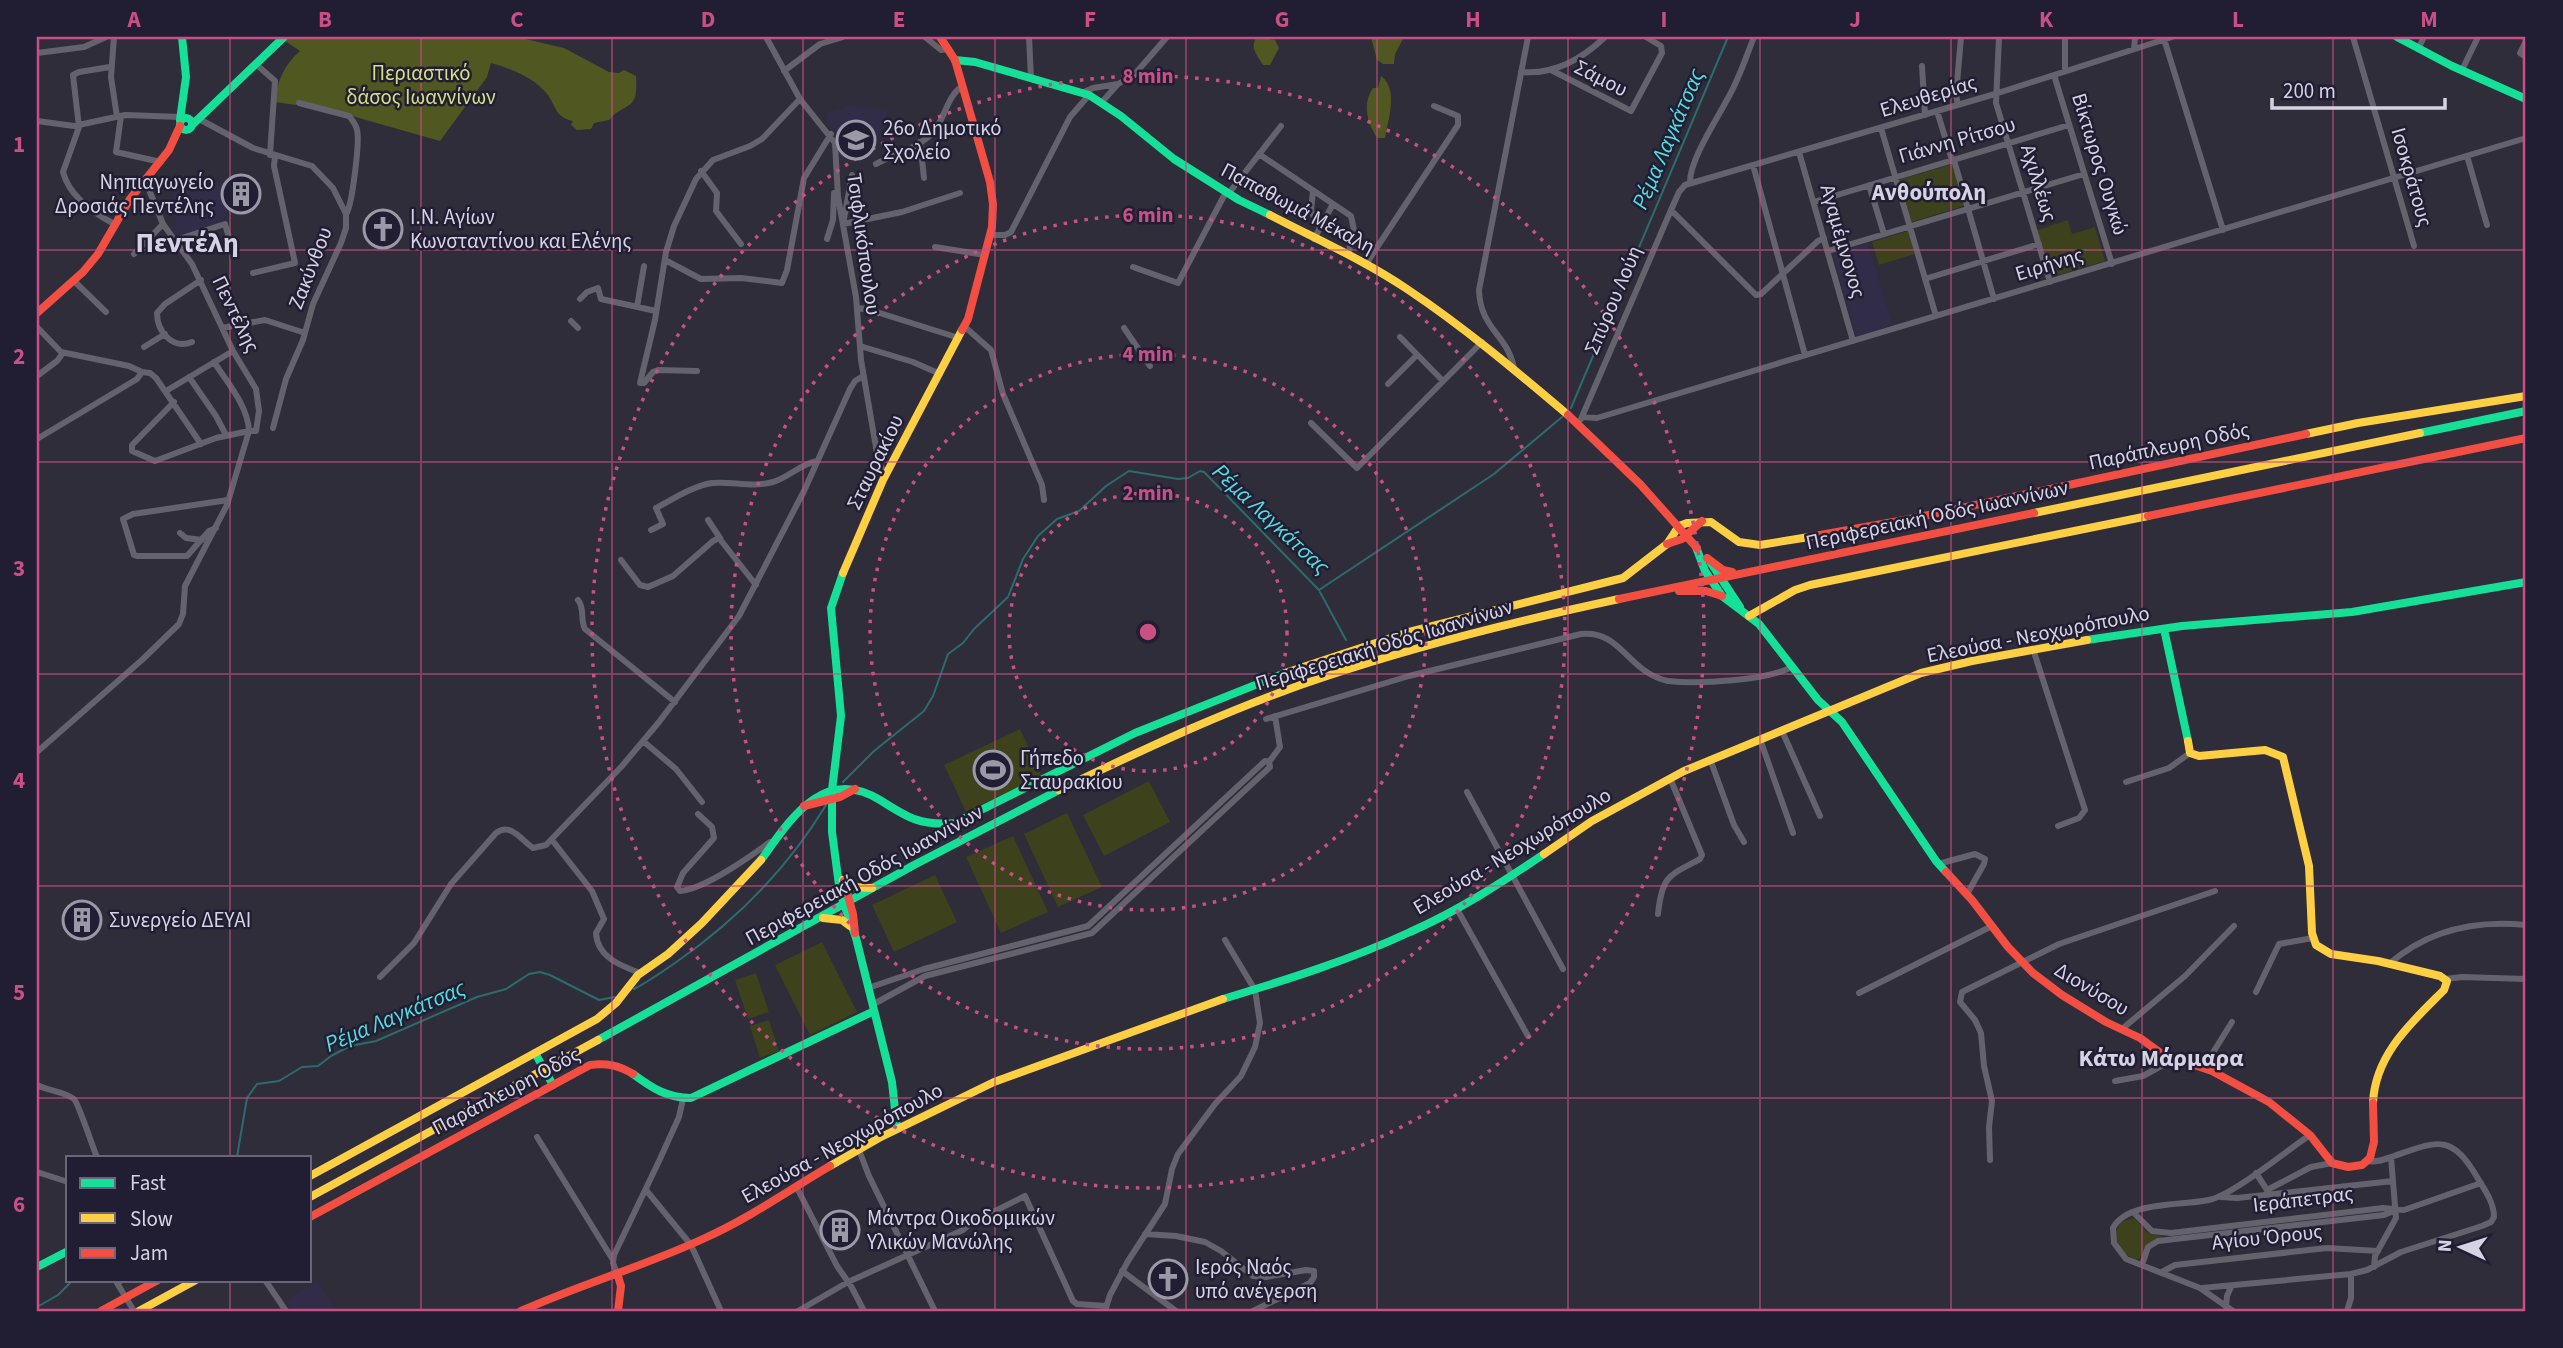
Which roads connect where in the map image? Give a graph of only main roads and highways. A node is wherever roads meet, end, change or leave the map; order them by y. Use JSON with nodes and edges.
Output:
{"nodes":[{"id":1,"x":182,"y":37,"type":"edge"},
{"id":2,"x":284,"y":37,"type":"edge"},
{"id":3,"x":940,"y":37,"type":"edge"},
{"id":4,"x":2397,"y":37,"type":"edge"},
{"id":5,"x":955,"y":60,"type":"junction"},
{"id":6,"x":2525,"y":96,"type":"edge"},
{"id":7,"x":186,"y":120,"type":"junction"},
{"id":8,"x":37,"y":313,"type":"edge"},
{"id":9,"x":2526,"y":396,"type":"edge"},
{"id":10,"x":2526,"y":411,"type":"edge"},
{"id":11,"x":2526,"y":438,"type":"edge"},
{"id":12,"x":1702,"y":521,"type":"junction"},
{"id":13,"x":1679,"y":526,"type":"junction"},
{"id":14,"x":1687,"y":536,"type":"junction"},
{"id":15,"x":1667,"y":544,"type":"junction"},
{"id":16,"x":1696,"y":547,"type":"junction"},
{"id":17,"x":1707,"y":558,"type":"junction"},
{"id":18,"x":1746,"y":572,"type":"junction"},
{"id":19,"x":1715,"y":578,"type":"junction"},
{"id":20,"x":2526,"y":582,"type":"edge"},
{"id":21,"x":1663,"y":589,"type":"junction"},
{"id":22,"x":1722,"y":596,"type":"junction"},
{"id":23,"x":1773,"y":602,"type":"junction"},
{"id":24,"x":1740,"y":607,"type":"junction"},
{"id":25,"x":1749,"y":616,"type":"junction"},
{"id":26,"x":1759,"y":624,"type":"junction"},
{"id":27,"x":2164,"y":629,"type":"junction"},
{"id":28,"x":1830,"y":710,"type":"junction"},
{"id":29,"x":832,"y":795,"type":"junction"},
{"id":30,"x":838,"y":866,"type":"junction"},
{"id":31,"x":844,"y":880,"type":"junction"},
{"id":32,"x":872,"y":888,"type":"junction"},
{"id":33,"x":847,"y":903,"type":"junction"},
{"id":34,"x":820,"y":919,"type":"junction"},
{"id":35,"x":850,"y":926,"type":"junction"},
{"id":36,"x":856,"y":938,"type":"junction"},
{"id":37,"x":873,"y":1008,"type":"junction"},
{"id":38,"x":535,"y":1053,"type":"junction"},
{"id":39,"x":553,"y":1085,"type":"junction"},
{"id":40,"x":897,"y":1128,"type":"junction"},
{"id":41,"x":312,"y":1175,"type":"edge"},
{"id":42,"x":312,"y":1196,"type":"edge"},
{"id":43,"x":312,"y":1216,"type":"edge"},
{"id":44,"x":66,"y":1252,"type":"edge"},
{"id":45,"x":37,"y":1267,"type":"edge"},
{"id":46,"x":617,"y":1273,"type":"junction"},
{"id":47,"x":154,"y":1282,"type":"edge"},
{"id":48,"x":192,"y":1282,"type":"edge"},
{"id":49,"x":101,"y":1311,"type":"edge"},
{"id":50,"x":137,"y":1311,"type":"edge"},
{"id":51,"x":521,"y":1311,"type":"edge"},
{"id":52,"x":618,"y":1311,"type":"edge"}],
"edges":[{"from":1,"to":7,"type":"main road"},
{"from":2,"to":7,"type":"main road"},
{"from":3,"to":5,"type":"main road","name":"Σταυρακίου"},
{"from":4,"to":6,"type":"main road"},
{"from":5,"to":13,"type":"main road","name":"Παπαθωμά Μέκαλη"},
{"from":5,"to":29,"type":"main road","name":"Σταυρακίου"},
{"from":7,"to":8,"type":"main road"},
{"from":9,"to":12,"type":"main road","name":"Παράπλευρη Οδός"},
{"from":10,"to":18,"type":"main road","name":"Περιφερειακή Οδός Ιωαννίνων"},
{"from":11,"to":23,"type":"main road"},
{"from":12,"to":13,"type":"main road"},
{"from":12,"to":14,"type":"main road","name":"Παράπλευρη Οδός"},
{"from":13,"to":14,"type":"main road","name":"Παπαθωμά Μέκαλη"},
{"from":13,"to":15,"type":"main road","name":"Παράπλευρη Οδός"},
{"from":14,"to":15,"type":"main road","name":"Παράπλευρη Οδός"},
{"from":14,"to":16,"type":"main road","name":"Παπαθωμά Μέκαλη"},
{"from":15,"to":29,"type":"main road","name":"Παράπλευρη Οδός"},
{"from":16,"to":17,"type":"main road"},
{"from":16,"to":19,"type":"main road"},
{"from":17,"to":18,"type":"main road"},
{"from":17,"to":19,"type":"main road"},
{"from":18,"to":19,"type":"main road","name":"Περιφερειακή Οδός Ιωαννίνων"},
{"from":19,"to":21,"type":"main road","name":"Περιφερειακή Οδός Ιωαννίνων"},
{"from":19,"to":22,"type":"main road"},
{"from":19,"to":24,"type":"main road"},
{"from":20,"to":27,"type":"main road","name":"Ελεούσα - Νεοχωρόπουλο"},
{"from":21,"to":22,"type":"main road"},
{"from":21,"to":32,"type":"main road","name":"Περιφερειακή Οδός Ιωαννίνων"},
{"from":22,"to":24,"type":"main road"},
{"from":23,"to":25,"type":"main road"},
{"from":23,"to":26,"type":"main road"},
{"from":24,"to":25,"type":"main road","name":"Διονύσου"},
{"from":25,"to":26,"type":"main road","name":"Διονύσου"},
{"from":26,"to":28,"type":"main road","name":"Διονύσου"},
{"from":27,"to":28,"type":"main road","name":"Ελεούσα - Νεοχωρόπουλο"},
{"from":27,"to":28,"type":"main road","name":"Διονύσου"},
{"from":28,"to":40,"type":"main road","name":"Ελεούσα - Νεοχωρόπουλο"},
{"from":29,"to":30,"type":"main road","name":"Σταυρακίου"},
{"from":29,"to":38,"type":"main road","name":"Παράπλευρη Οδός"},
{"from":30,"to":31,"type":"main road"},
{"from":30,"to":33,"type":"main road"},
{"from":31,"to":32,"type":"main road"},
{"from":31,"to":33,"type":"main road"},
{"from":32,"to":33,"type":"main road","name":"Περιφερειακή Οδός Ιωαννίνων"},
{"from":33,"to":34,"type":"main road","name":"Περιφερειακή Οδός Ιωαννίνων"},
{"from":33,"to":35,"type":"main road"},
{"from":33,"to":36,"type":"main road"},
{"from":34,"to":35,"type":"main road"},
{"from":34,"to":42,"type":"main road","name":"Περιφερειακή Οδός Ιωαννίνων"},
{"from":35,"to":36,"type":"main road"},
{"from":36,"to":37,"type":"main road"},
{"from":37,"to":39,"type":"main road","name":"Παράπλευρη Οδός"},
{"from":37,"to":40,"type":"main road"},
{"from":38,"to":39,"type":"main road"},
{"from":38,"to":41,"type":"main road","name":"Παράπλευρη Οδός"},
{"from":39,"to":43,"type":"main road","name":"Παράπλευρη Οδός"},
{"from":40,"to":46,"type":"main road","name":"Ελεούσα - Νεοχωρόπουλο"},
{"from":44,"to":45,"type":"main road"},
{"from":46,"to":51,"type":"main road","name":"Ελεούσα - Νεοχωρόπουλο"},
{"from":46,"to":52,"type":"main road"},
{"from":47,"to":49,"type":"main road"},
{"from":48,"to":50,"type":"main road"}]}
